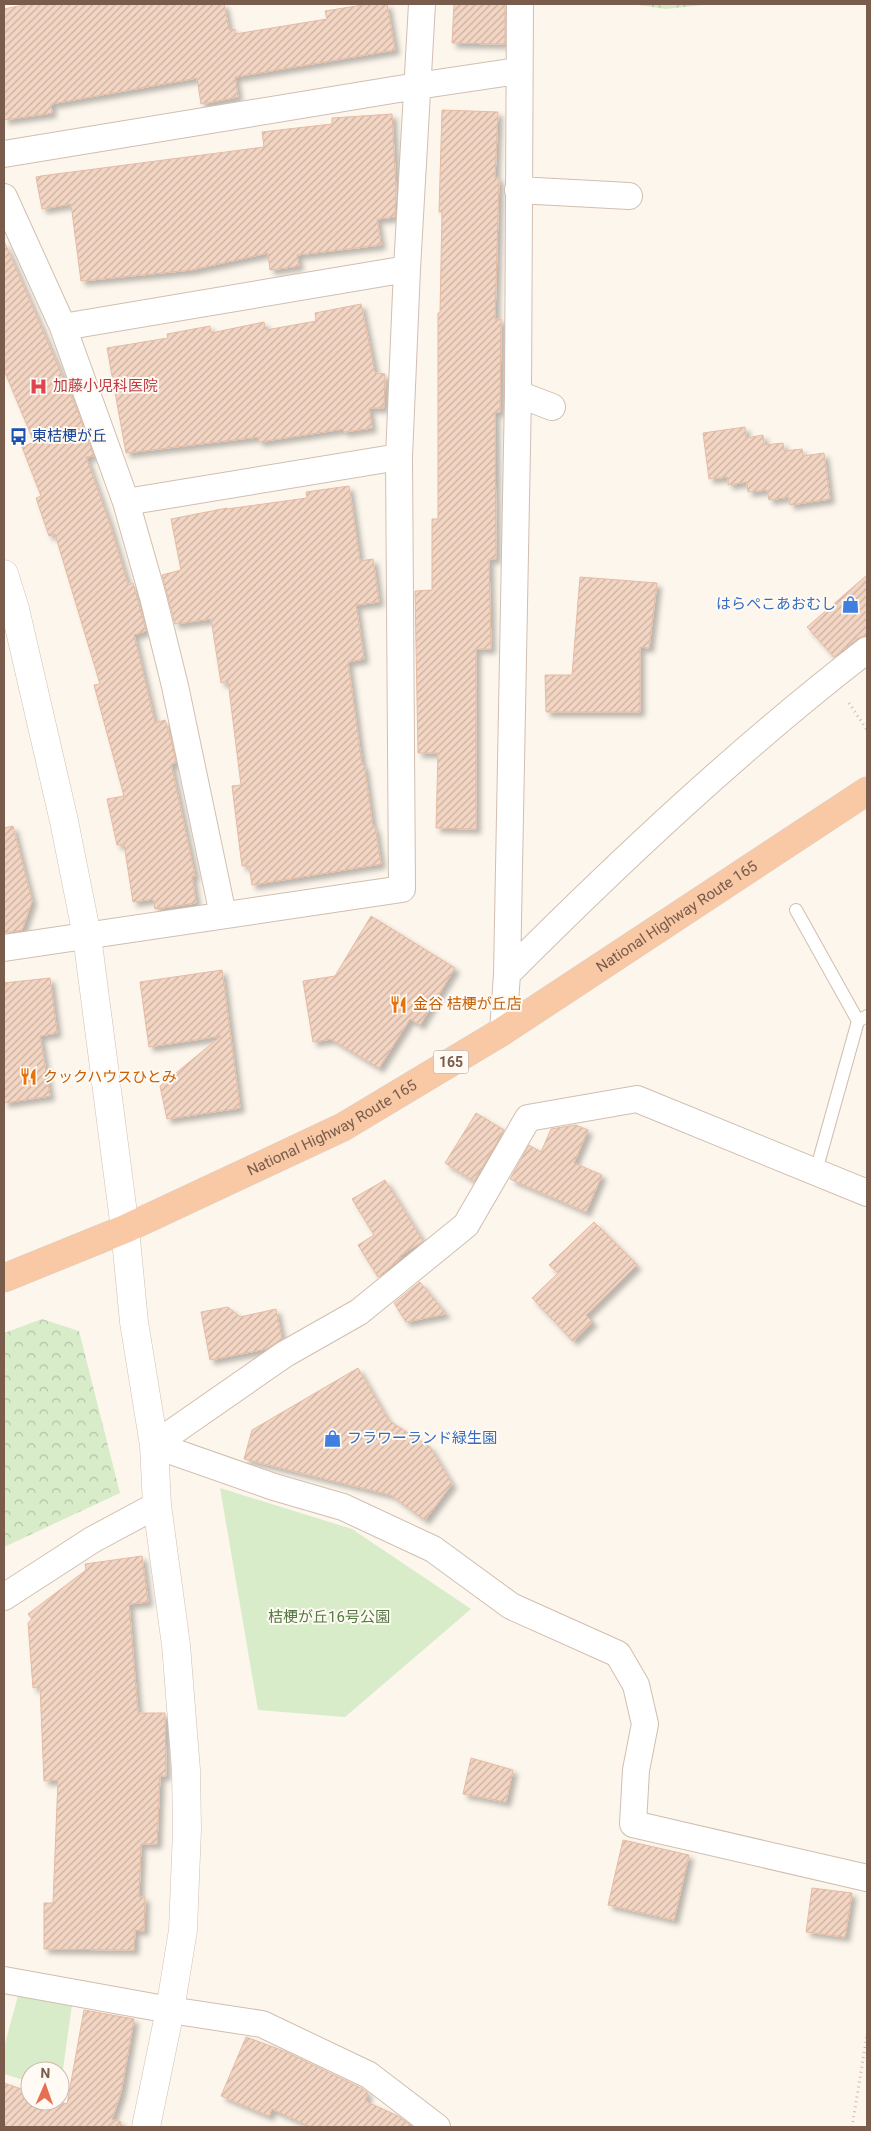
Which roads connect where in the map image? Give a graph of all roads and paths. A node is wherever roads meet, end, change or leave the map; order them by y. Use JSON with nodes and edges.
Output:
{"nodes":[{"id":1,"x":422,"y":4,"type":"edge"},
{"id":2,"x":520,"y":4,"type":"edge"},
{"id":3,"x":518,"y":71,"type":"junction"},
{"id":4,"x":417,"y":86,"type":"junction"},
{"id":5,"x":4,"y":154,"type":"edge"},
{"id":6,"x":518,"y":190,"type":"junction"},
{"id":7,"x":629,"y":196,"type":"dead end"},
{"id":8,"x":4,"y":197,"type":"edge"},
{"id":9,"x":407,"y":269,"type":"junction"},
{"id":10,"x":63,"y":327,"type":"junction"},
{"id":11,"x":518,"y":394,"type":"junction"},
{"id":12,"x":552,"y":407,"type":"dead end"},
{"id":13,"x":399,"y":457,"type":"junction"},
{"id":14,"x":126,"y":502,"type":"junction"},
{"id":15,"x":4,"y":574,"type":"edge"},
{"id":16,"x":867,"y":650,"type":"edge"},
{"id":17,"x":848,"y":700,"type":"dead end"},
{"id":18,"x":867,"y":730,"type":"edge"},
{"id":19,"x":867,"y":791,"type":"edge"},
{"id":20,"x":796,"y":910,"type":"dead end"},
{"id":21,"x":223,"y":914,"type":"junction"},
{"id":22,"x":87,"y":936,"type":"junction"},
{"id":23,"x":4,"y":948,"type":"edge"},
{"id":24,"x":507,"y":974,"type":"junction"},
{"id":25,"x":862,"y":1018,"type":"edge"},
{"id":26,"x":503,"y":1031,"type":"junction"},
{"id":27,"x":816,"y":1171,"type":"junction"},
{"id":28,"x":867,"y":1193,"type":"edge"},
{"id":29,"x":125,"y":1229,"type":"junction"},
{"id":30,"x":4,"y":1278,"type":"edge"},
{"id":31,"x":154,"y":1445,"type":"junction"},
{"id":32,"x":157,"y":1505,"type":"junction"},
{"id":33,"x":4,"y":1597,"type":"edge"},
{"id":34,"x":867,"y":1878,"type":"edge"},
{"id":35,"x":4,"y":1980,"type":"edge"},
{"id":36,"x":170,"y":2010,"type":"junction"},
{"id":37,"x":867,"y":2035,"type":"edge"},
{"id":38,"x":146,"y":2127,"type":"edge"},
{"id":39,"x":437,"y":2127,"type":"edge"},
{"id":40,"x":852,"y":2127,"type":"edge"}],
"edges":[{"from":1,"to":4,"type":"street"},
{"from":2,"to":3,"type":"street"},
{"from":3,"to":4,"type":"street"},
{"from":3,"to":6,"type":"street"},
{"from":4,"to":5,"type":"street"},
{"from":4,"to":9,"type":"street"},
{"from":6,"to":7,"type":"street"},
{"from":6,"to":11,"type":"street"},
{"from":8,"to":10,"type":"street"},
{"from":9,"to":10,"type":"street"},
{"from":9,"to":13,"type":"street"},
{"from":10,"to":14,"type":"street"},
{"from":11,"to":12,"type":"street"},
{"from":11,"to":24,"type":"street"},
{"from":13,"to":14,"type":"street"},
{"from":13,"to":21,"type":"street"},
{"from":14,"to":21,"type":"street"},
{"from":15,"to":22,"type":"street"},
{"from":16,"to":24,"type":"street"},
{"from":17,"to":18,"type":"path"},
{"from":19,"to":26,"type":"highway","name":"National Highway Route 165","number":"165"},
{"from":20,"to":25,"type":"lane"},
{"from":21,"to":22,"type":"street"},
{"from":22,"to":23,"type":"street"},
{"from":22,"to":29,"type":"street"},
{"from":24,"to":26,"type":"street"},
{"from":25,"to":27,"type":"lane"},
{"from":26,"to":29,"type":"highway","name":"National Highway Route 165","number":"165"},
{"from":27,"to":28,"type":"street"},
{"from":27,"to":31,"type":"street"},
{"from":29,"to":30,"type":"highway","name":"National Highway Route 165","number":"165"},
{"from":29,"to":31,"type":"street"},
{"from":31,"to":32,"type":"street"},
{"from":31,"to":34,"type":"street"},
{"from":32,"to":33,"type":"street"},
{"from":32,"to":36,"type":"street"},
{"from":35,"to":36,"type":"street"},
{"from":36,"to":38,"type":"street"},
{"from":36,"to":39,"type":"street"},
{"from":37,"to":40,"type":"path"}]}
